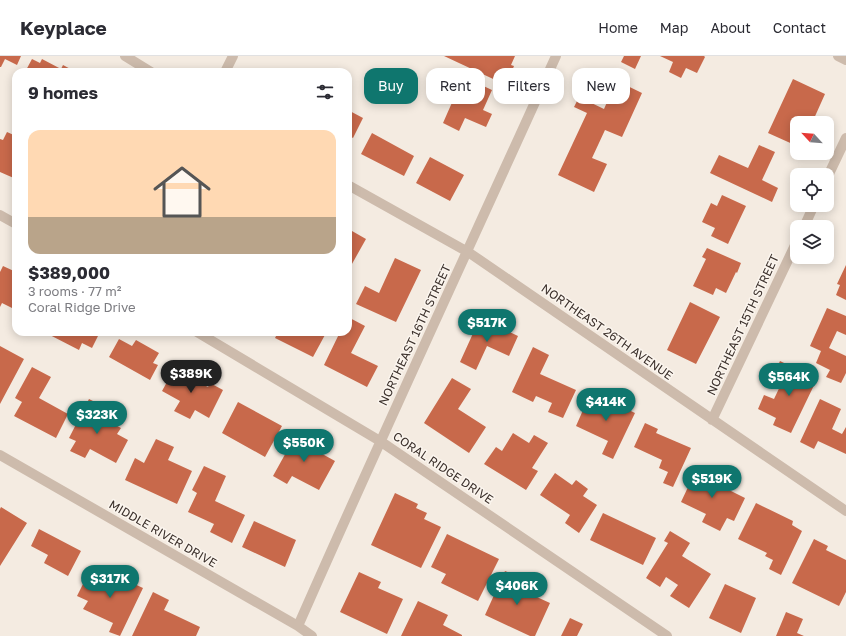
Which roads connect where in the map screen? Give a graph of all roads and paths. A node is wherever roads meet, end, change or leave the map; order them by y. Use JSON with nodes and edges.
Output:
{"nodes":[{"id":1,"x":125,"y":56,"type":"edge"},
{"id":2,"x":233,"y":56,"type":"edge"},
{"id":3,"x":556,"y":56,"type":"edge"},
{"id":4,"x":838,"y":56,"type":"edge"},
{"id":5,"x":846,"y":60,"type":"edge"},
{"id":6,"x":144,"y":68,"type":"edge"},
{"id":7,"x":227,"y":68,"type":"edge"},
{"id":8,"x":846,"y":138,"type":"edge"},
{"id":9,"x":832,"y":168,"type":"edge"},
{"id":10,"x":352,"y":187,"type":"edge"},
{"id":11,"x":0,"y":215,"type":"edge"},
{"id":12,"x":12,"y":222,"type":"edge"},
{"id":13,"x":468,"y":252,"type":"junction"},
{"id":14,"x":790,"y":256,"type":"edge"},
{"id":15,"x":204,"y":336,"type":"edge"},
{"id":16,"x":712,"y":420,"type":"junction"},
{"id":17,"x":380,"y":441,"type":"junction"},
{"id":18,"x":0,"y":455,"type":"edge"},
{"id":19,"x":846,"y":511,"type":"edge"},
{"id":20,"x":298,"y":626,"type":"junction"},
{"id":21,"x":312,"y":636,"type":"edge"},
{"id":22,"x":667,"y":636,"type":"edge"}],
"edges":[{"from":1,"to":6,"type":"street"},
{"from":2,"to":7,"type":"street"},
{"from":3,"to":13,"type":"street","name":"NORTHEAST 16TH STREET"},
{"from":4,"to":5,"type":"street"},
{"from":8,"to":9,"type":"street"},
{"from":10,"to":13,"type":"street","name":"NORTHEAST 26TH AVENUE"},
{"from":11,"to":12,"type":"street"},
{"from":13,"to":16,"type":"street","name":"NORTHEAST 26TH AVENUE"},
{"from":13,"to":17,"type":"street","name":"NORTHEAST 16TH STREET"},
{"from":14,"to":16,"type":"street","name":"NORTHEAST 15TH STREET"},
{"from":15,"to":17,"type":"street","name":"CORAL RIDGE DRIVE"},
{"from":16,"to":19,"type":"street","name":"NORTHEAST 26TH AVENUE"},
{"from":17,"to":20,"type":"street","name":"NORTHEAST 16TH STREET"},
{"from":17,"to":22,"type":"street","name":"CORAL RIDGE DRIVE"},
{"from":18,"to":20,"type":"street","name":"MIDDLE RIVER DRIVE"},
{"from":20,"to":21,"type":"street","name":"MIDDLE RIVER DRIVE"}]}
